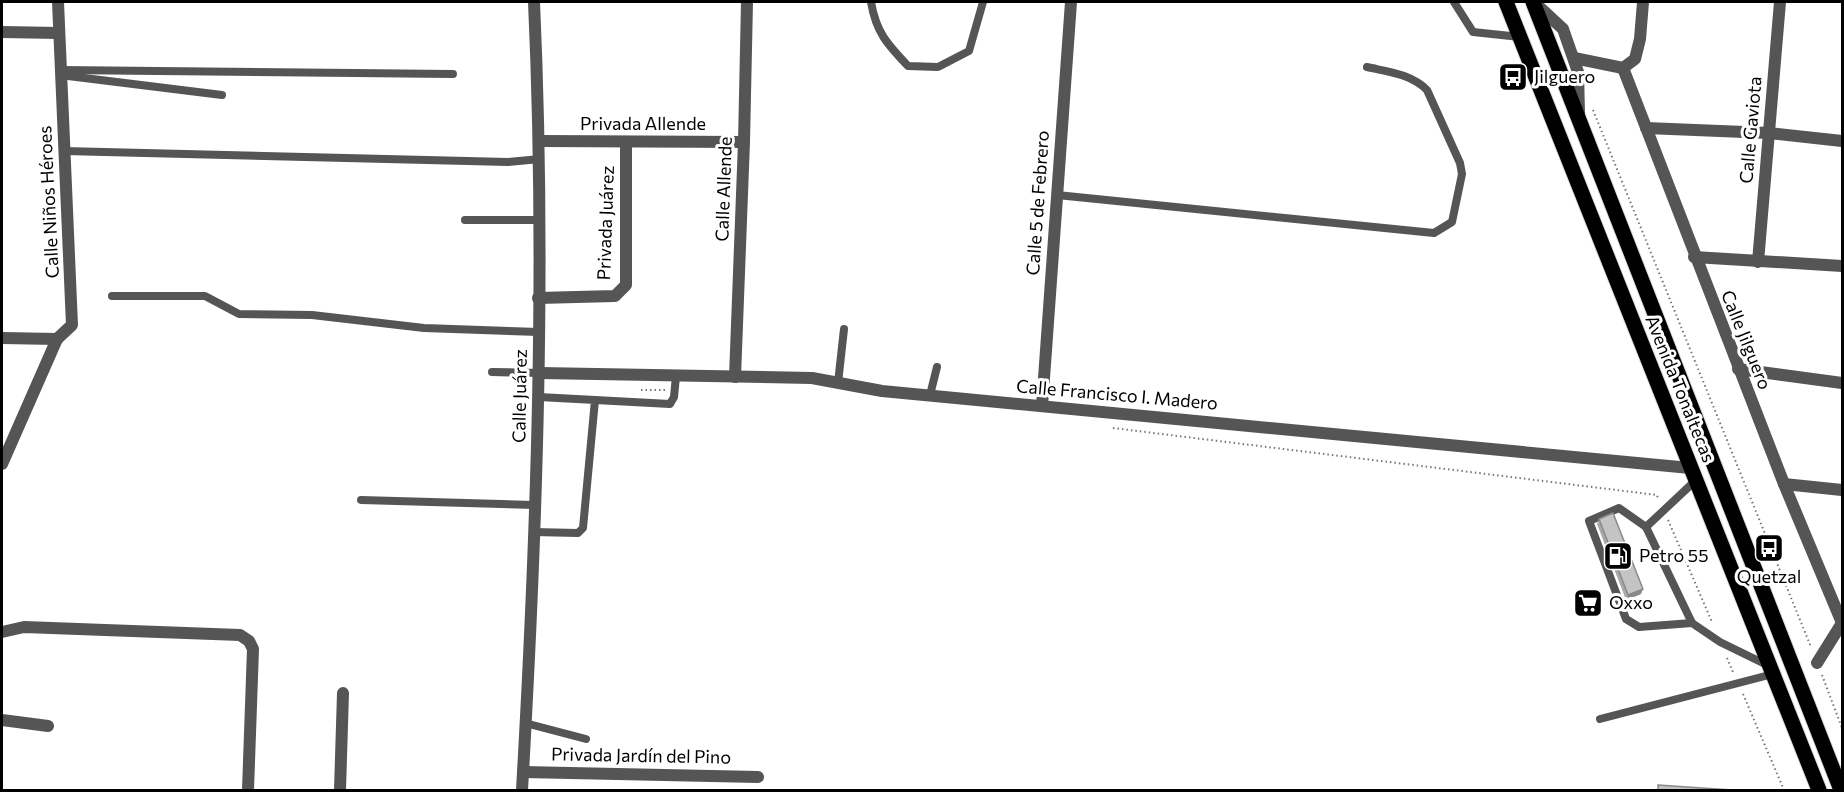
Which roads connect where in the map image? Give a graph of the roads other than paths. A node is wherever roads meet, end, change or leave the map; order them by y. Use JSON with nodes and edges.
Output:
{"nodes":[{"id":1,"x":58,"y":2,"type":"edge"},
{"id":2,"x":534,"y":2,"type":"edge"},
{"id":3,"x":747,"y":2,"type":"edge"},
{"id":4,"x":871,"y":2,"type":"edge"},
{"id":5,"x":983,"y":2,"type":"edge"},
{"id":6,"x":1071,"y":2,"type":"edge"},
{"id":7,"x":1454,"y":2,"type":"edge"},
{"id":8,"x":1506,"y":2,"type":"edge"},
{"id":9,"x":1533,"y":2,"type":"edge"},
{"id":10,"x":1643,"y":2,"type":"edge"},
{"id":11,"x":1780,"y":2,"type":"edge"},
{"id":12,"x":2,"y":32,"type":"edge"},
{"id":13,"x":58,"y":33,"type":"junction"},
{"id":14,"x":1520,"y":37,"type":"junction"},
{"id":15,"x":1574,"y":58,"type":"junction"},
{"id":16,"x":1367,"y":67,"type":"dead end"},
{"id":17,"x":1623,"y":68,"type":"junction"},
{"id":18,"x":60,"y":73,"type":"junction"},
{"id":19,"x":453,"y":74,"type":"dead end"},
{"id":20,"x":222,"y":95,"type":"dead end"},
{"id":21,"x":1579,"y":117,"type":"junction"},
{"id":22,"x":1646,"y":128,"type":"junction"},
{"id":23,"x":1769,"y":133,"type":"junction"},
{"id":24,"x":541,"y":141,"type":"junction"},
{"id":25,"x":1842,"y":141,"type":"edge"},
{"id":26,"x":744,"y":142,"type":"junction"},
{"id":27,"x":627,"y":143,"type":"junction"},
{"id":28,"x":64,"y":151,"type":"junction"},
{"id":29,"x":540,"y":159,"type":"junction"},
{"id":30,"x":1057,"y":195,"type":"junction"},
{"id":31,"x":465,"y":220,"type":"dead end"},
{"id":32,"x":539,"y":220,"type":"junction"},
{"id":33,"x":1694,"y":257,"type":"junction"},
{"id":34,"x":1758,"y":262,"type":"junction"},
{"id":35,"x":1842,"y":266,"type":"edge"},
{"id":36,"x":112,"y":296,"type":"dead end"},
{"id":37,"x":538,"y":298,"type":"junction"},
{"id":38,"x":844,"y":329,"type":"dead end"},
{"id":39,"x":539,"y":332,"type":"junction"},
{"id":40,"x":2,"y":338,"type":"edge"},
{"id":41,"x":57,"y":339,"type":"junction"},
{"id":42,"x":937,"y":367,"type":"dead end"},
{"id":43,"x":1738,"y":369,"type":"junction"},
{"id":44,"x":492,"y":372,"type":"dead end"},
{"id":45,"x":540,"y":373,"type":"junction"},
{"id":46,"x":676,"y":376,"type":"junction"},
{"id":47,"x":735,"y":377,"type":"junction"},
{"id":48,"x":838,"y":383,"type":"junction"},
{"id":49,"x":1842,"y":383,"type":"edge"},
{"id":50,"x":930,"y":395,"type":"junction"},
{"id":51,"x":539,"y":397,"type":"junction"},
{"id":52,"x":594,"y":399,"type":"junction"},
{"id":53,"x":1042,"y":406,"type":"junction"},
{"id":54,"x":2,"y":464,"type":"edge"},
{"id":55,"x":1693,"y":474,"type":"junction"},
{"id":56,"x":1784,"y":484,"type":"junction"},
{"id":57,"x":1842,"y":490,"type":"edge"},
{"id":58,"x":361,"y":501,"type":"dead end"},
{"id":59,"x":534,"y":505,"type":"junction"},
{"id":60,"x":1646,"y":527,"type":"junction"},
{"id":61,"x":533,"y":532,"type":"junction"},
{"id":62,"x":1837,"y":597,"type":"edge"},
{"id":63,"x":1692,"y":623,"type":"junction"},
{"id":64,"x":1842,"y":623,"type":"edge"},
{"id":65,"x":2,"y":632,"type":"edge"},
{"id":66,"x":1817,"y":663,"type":"road end"},
{"id":67,"x":1771,"y":670,"type":"junction"},
{"id":68,"x":344,"y":693,"type":"dead end"},
{"id":69,"x":1600,"y":719,"type":"dead end"},
{"id":70,"x":2,"y":720,"type":"edge"},
{"id":71,"x":525,"y":723,"type":"junction"},
{"id":72,"x":48,"y":726,"type":"dead end"},
{"id":73,"x":586,"y":739,"type":"dead end"},
{"id":74,"x":524,"y":772,"type":"junction"},
{"id":75,"x":758,"y":777,"type":"dead end"},
{"id":76,"x":248,"y":790,"type":"edge"},
{"id":77,"x":340,"y":790,"type":"edge"},
{"id":78,"x":522,"y":790,"type":"edge"},
{"id":79,"x":1819,"y":790,"type":"edge"},
{"id":80,"x":1841,"y":790,"type":"edge"}],
"edges":[{"from":1,"to":13,"type":"street","name":"Calle Niños Héroes"},
{"from":2,"to":24,"type":"street","name":"Calle Juárez"},
{"from":3,"to":26,"type":"street","name":"Calle Allende"},
{"from":4,"to":5,"type":"lane"},
{"from":6,"to":30,"type":"street","name":"Calle 5 de Febrero"},
{"from":7,"to":14,"type":"lane"},
{"from":8,"to":14,"type":"main road","name":"Avenida Tonaltecas"},
{"from":9,"to":15,"type":"street"},
{"from":9,"to":21,"type":"main road","name":"Avenida Tonaltecas"},
{"from":10,"to":17,"type":"street"},
{"from":11,"to":23,"type":"street","name":"Calle Gaviota"},
{"from":12,"to":13,"type":"street"},
{"from":13,"to":18,"type":"street","name":"Calle Niños Héroes"},
{"from":14,"to":55,"type":"main road","name":"Avenida Tonaltecas"},
{"from":15,"to":17,"type":"street"},
{"from":15,"to":21,"type":"street"},
{"from":16,"to":30,"type":"lane"},
{"from":17,"to":22,"type":"street","name":"Calle Jilguero"},
{"from":18,"to":19,"type":"lane"},
{"from":18,"to":20,"type":"lane"},
{"from":18,"to":28,"type":"street","name":"Calle Niños Héroes"},
{"from":21,"to":80,"type":"main road","name":"Avenida Tonaltecas"},
{"from":22,"to":23,"type":"street"},
{"from":22,"to":33,"type":"street","name":"Calle Jilguero"},
{"from":23,"to":25,"type":"street"},
{"from":23,"to":34,"type":"street","name":"Calle Gaviota"},
{"from":24,"to":27,"type":"street","name":"Privada Allende"},
{"from":24,"to":29,"type":"street","name":"Calle Juárez"},
{"from":26,"to":27,"type":"street","name":"Privada Allende"},
{"from":26,"to":47,"type":"street","name":"Calle Allende"},
{"from":27,"to":37,"type":"street","name":"Privada Juárez"},
{"from":28,"to":29,"type":"lane"},
{"from":28,"to":41,"type":"street","name":"Calle Niños Héroes"},
{"from":29,"to":32,"type":"street","name":"Calle Juárez"},
{"from":30,"to":53,"type":"street","name":"Calle 5 de Febrero"},
{"from":31,"to":32,"type":"lane"},
{"from":32,"to":37,"type":"street","name":"Calle Juárez"},
{"from":33,"to":34,"type":"street"},
{"from":33,"to":43,"type":"street","name":"Calle Jilguero"},
{"from":34,"to":35,"type":"street"},
{"from":36,"to":39,"type":"lane"},
{"from":37,"to":39,"type":"street","name":"Calle Juárez"},
{"from":38,"to":48,"type":"lane"},
{"from":39,"to":45,"type":"street","name":"Calle Juárez"},
{"from":40,"to":41,"type":"street"},
{"from":41,"to":54,"type":"street","name":"Calle Niños Héroes"},
{"from":42,"to":50,"type":"lane"},
{"from":43,"to":49,"type":"street"},
{"from":43,"to":56,"type":"street","name":"Calle Jilguero"},
{"from":44,"to":45,"type":"lane"},
{"from":45,"to":46,"type":"street","name":"Calle Francisco I. Madero"},
{"from":45,"to":51,"type":"street","name":"Calle Juárez"},
{"from":46,"to":47,"type":"street","name":"Calle Francisco I. Madero"},
{"from":46,"to":52,"type":"lane"},
{"from":47,"to":48,"type":"street","name":"Calle Francisco I. Madero"},
{"from":48,"to":50,"type":"street","name":"Calle Francisco I. Madero"},
{"from":50,"to":53,"type":"street","name":"Calle Francisco I. Madero"},
{"from":51,"to":52,"type":"lane"},
{"from":51,"to":59,"type":"street","name":"Calle Juárez"},
{"from":52,"to":61,"type":"lane"},
{"from":53,"to":55,"type":"street","name":"Calle Francisco I. Madero"},
{"from":55,"to":60,"type":"lane"},
{"from":55,"to":67,"type":"main road","name":"Avenida Tonaltecas"},
{"from":56,"to":57,"type":"street"},
{"from":56,"to":62,"type":"street","name":"Calle Jilguero"},
{"from":58,"to":59,"type":"lane"},
{"from":59,"to":61,"type":"street","name":"Calle Juárez"},
{"from":60,"to":63,"type":"lane"},
{"from":60,"to":63,"type":"lane"},
{"from":61,"to":71,"type":"street","name":"Calle Juárez"},
{"from":62,"to":64,"type":"street","name":"Calle Jilguero"},
{"from":63,"to":67,"type":"lane"},
{"from":64,"to":66,"type":"street"},
{"from":65,"to":76,"type":"street"},
{"from":67,"to":69,"type":"lane"},
{"from":67,"to":79,"type":"main road","name":"Avenida Tonaltecas"},
{"from":68,"to":77,"type":"street"},
{"from":70,"to":72,"type":"street"},
{"from":71,"to":73,"type":"lane"},
{"from":71,"to":74,"type":"street","name":"Calle Juárez"},
{"from":74,"to":75,"type":"street","name":"Privada Jardín del Pino"},
{"from":74,"to":78,"type":"street","name":"Calle Juárez"}]}
